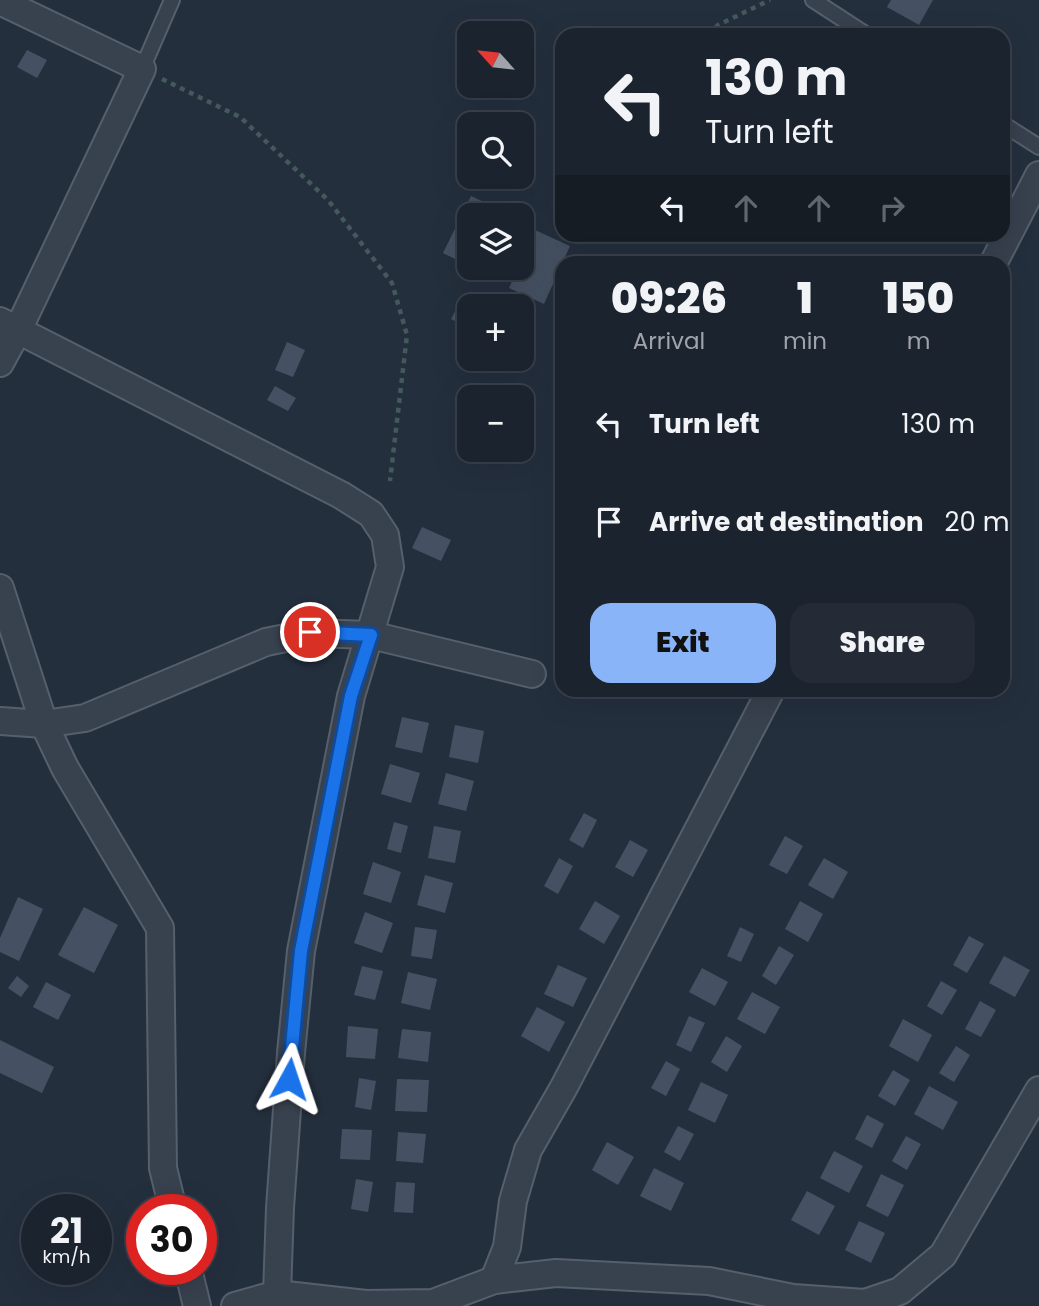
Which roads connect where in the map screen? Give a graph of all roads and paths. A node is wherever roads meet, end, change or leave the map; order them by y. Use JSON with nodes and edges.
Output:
{"nodes":[{"id":1,"x":172,"y":0,"type":"edge"},
{"id":2,"x":770,"y":0,"type":"edge"},
{"id":3,"x":813,"y":0,"type":"edge"},
{"id":4,"x":0,"y":1,"type":"edge"},
{"id":5,"x":715,"y":28,"type":"edge"},
{"id":6,"x":856,"y":28,"type":"edge"},
{"id":7,"x":142,"y":69,"type":"junction"},
{"id":8,"x":1010,"y":128,"type":"edge"},
{"id":9,"x":1039,"y":147,"type":"edge"},
{"id":10,"x":1039,"y":175,"type":"edge"},
{"id":11,"x":1010,"y":231,"type":"edge"},
{"id":12,"x":9,"y":326,"type":"edge"},
{"id":13,"x":0,"y":363,"type":"edge"},
{"id":14,"x":390,"y":481,"type":"dead end"},
{"id":15,"x":0,"y":588,"type":"edge"},
{"id":16,"x":371,"y":635,"type":"junction"},
{"id":17,"x":532,"y":674,"type":"dead end"},
{"id":18,"x":767,"y":697,"type":"edge"},
{"id":19,"x":0,"y":721,"type":"edge"},
{"id":20,"x":44,"y":724,"type":"junction"},
{"id":21,"x":1039,"y":1090,"type":"edge"},
{"id":22,"x":169,"y":1194,"type":"edge"},
{"id":23,"x":494,"y":1280,"type":"junction"},
{"id":24,"x":192,"y":1285,"type":"edge"},
{"id":25,"x":277,"y":1294,"type":"junction"},
{"id":26,"x":197,"y":1306,"type":"edge"},
{"id":27,"x":235,"y":1306,"type":"edge"}],
"edges":[{"from":1,"to":7,"type":"lane"},
{"from":2,"to":5,"type":"path"},
{"from":3,"to":6,"type":"lane"},
{"from":4,"to":7,"type":"street"},
{"from":7,"to":12,"type":"street"},
{"from":7,"to":14,"type":"path"},
{"from":8,"to":9,"type":"lane"},
{"from":10,"to":11,"type":"street"},
{"from":12,"to":13,"type":"street"},
{"from":12,"to":16,"type":"street"},
{"from":15,"to":20,"type":"street"},
{"from":16,"to":17,"type":"street"},
{"from":16,"to":20,"type":"street"},
{"from":16,"to":25,"type":"street"},
{"from":18,"to":23,"type":"street"},
{"from":19,"to":20,"type":"street"},
{"from":20,"to":22,"type":"street"},
{"from":21,"to":23,"type":"street"},
{"from":23,"to":25,"type":"street"},
{"from":24,"to":26,"type":"street"},
{"from":25,"to":27,"type":"street"}]}
